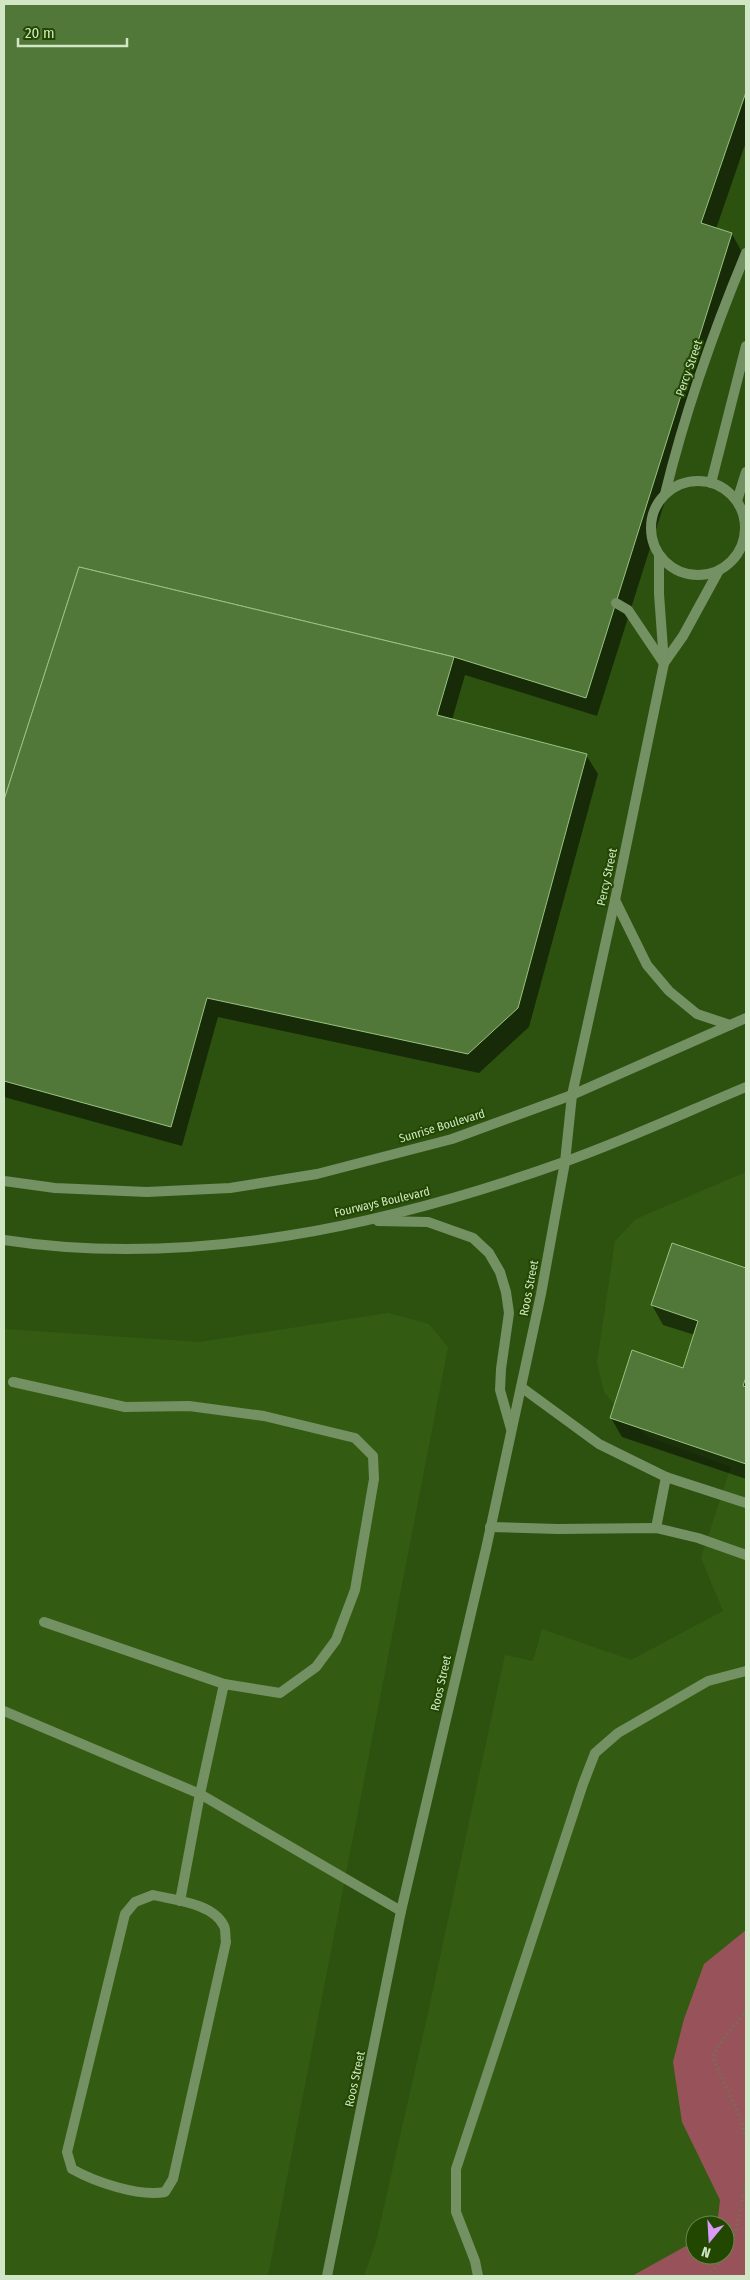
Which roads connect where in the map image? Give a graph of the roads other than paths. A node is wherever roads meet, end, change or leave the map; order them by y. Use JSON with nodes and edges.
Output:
{"nodes":[{"id":1,"x":746,"y":253,"type":"edge"},
{"id":2,"x":746,"y":346,"type":"edge"},
{"id":3,"x":746,"y":472,"type":"edge"},
{"id":4,"x":711,"y":483,"type":"junction"},
{"id":5,"x":665,"y":494,"type":"junction"},
{"id":6,"x":737,"y":501,"type":"junction"},
{"id":7,"x":746,"y":533,"type":"edge"},
{"id":8,"x":659,"y":555,"type":"junction"},
{"id":9,"x":718,"y":572,"type":"junction"},
{"id":10,"x":616,"y":603,"type":"dead end"},
{"id":11,"x":664,"y":663,"type":"junction"},
{"id":12,"x":615,"y":900,"type":"junction"},
{"id":13,"x":746,"y":1018,"type":"edge"},
{"id":14,"x":730,"y":1025,"type":"junction"},
{"id":15,"x":746,"y":1087,"type":"edge"},
{"id":16,"x":572,"y":1095,"type":"junction"},
{"id":17,"x":565,"y":1162,"type":"junction"},
{"id":18,"x":4,"y":1181,"type":"edge"},
{"id":19,"x":363,"y":1221,"type":"junction"},
{"id":20,"x":4,"y":1240,"type":"edge"},
{"id":21,"x":13,"y":1382,"type":"dead end"},
{"id":22,"x":521,"y":1387,"type":"junction"},
{"id":23,"x":511,"y":1429,"type":"junction"},
{"id":24,"x":666,"y":1477,"type":"junction"},
{"id":25,"x":746,"y":1502,"type":"edge"},
{"id":26,"x":490,"y":1527,"type":"junction"},
{"id":27,"x":656,"y":1528,"type":"junction"},
{"id":28,"x":746,"y":1555,"type":"edge"},
{"id":29,"x":44,"y":1622,"type":"dead end"},
{"id":30,"x":746,"y":1671,"type":"edge"},
{"id":31,"x":224,"y":1684,"type":"junction"},
{"id":32,"x":4,"y":1710,"type":"edge"},
{"id":33,"x":200,"y":1794,"type":"junction"},
{"id":34,"x":180,"y":1901,"type":"junction"},
{"id":35,"x":401,"y":1911,"type":"junction"},
{"id":36,"x":327,"y":2276,"type":"edge"},
{"id":37,"x":478,"y":2276,"type":"edge"}],
"edges":[{"from":1,"to":5,"type":"street","name":"Percy Street"},
{"from":2,"to":4,"type":"street"},
{"from":3,"to":6,"type":"street"},
{"from":4,"to":5,"type":"street"},
{"from":4,"to":6,"type":"street"},
{"from":5,"to":8,"type":"street","name":"Percy Street"},
{"from":6,"to":7,"type":"street","name":"Percy Street"},
{"from":7,"to":9,"type":"street","name":"Percy Street"},
{"from":8,"to":9,"type":"street"},
{"from":8,"to":11,"type":"street","name":"Percy Street"},
{"from":9,"to":11,"type":"street","name":"Percy Street"},
{"from":10,"to":11,"type":"street"},
{"from":11,"to":12,"type":"street","name":"Percy Street"},
{"from":12,"to":14,"type":"street"},
{"from":12,"to":16,"type":"street","name":"Percy Street"},
{"from":13,"to":14,"type":"street"},
{"from":14,"to":16,"type":"street"},
{"from":15,"to":17,"type":"street","name":"Fourways Boulevard"},
{"from":16,"to":17,"type":"street","name":"Roos Street"},
{"from":16,"to":18,"type":"street","name":"Sunrise Boulevard"},
{"from":17,"to":19,"type":"street","name":"Fourways Boulevard"},
{"from":17,"to":22,"type":"street","name":"Roos Street"},
{"from":19,"to":20,"type":"street","name":"Fourways Boulevard"},
{"from":19,"to":23,"type":"street"},
{"from":21,"to":31,"type":"street"},
{"from":22,"to":23,"type":"street","name":"Roos Street"},
{"from":22,"to":24,"type":"street"},
{"from":23,"to":26,"type":"street","name":"Roos Street"},
{"from":24,"to":25,"type":"street"},
{"from":24,"to":27,"type":"street"},
{"from":26,"to":27,"type":"street"},
{"from":26,"to":35,"type":"street","name":"Roos Street"},
{"from":27,"to":28,"type":"street"},
{"from":29,"to":31,"type":"street"},
{"from":30,"to":37,"type":"street"},
{"from":31,"to":33,"type":"street"},
{"from":32,"to":33,"type":"street"},
{"from":33,"to":34,"type":"street"},
{"from":33,"to":35,"type":"street"},
{"from":34,"to":34,"type":"street"},
{"from":35,"to":36,"type":"street","name":"Roos Street"}]}
